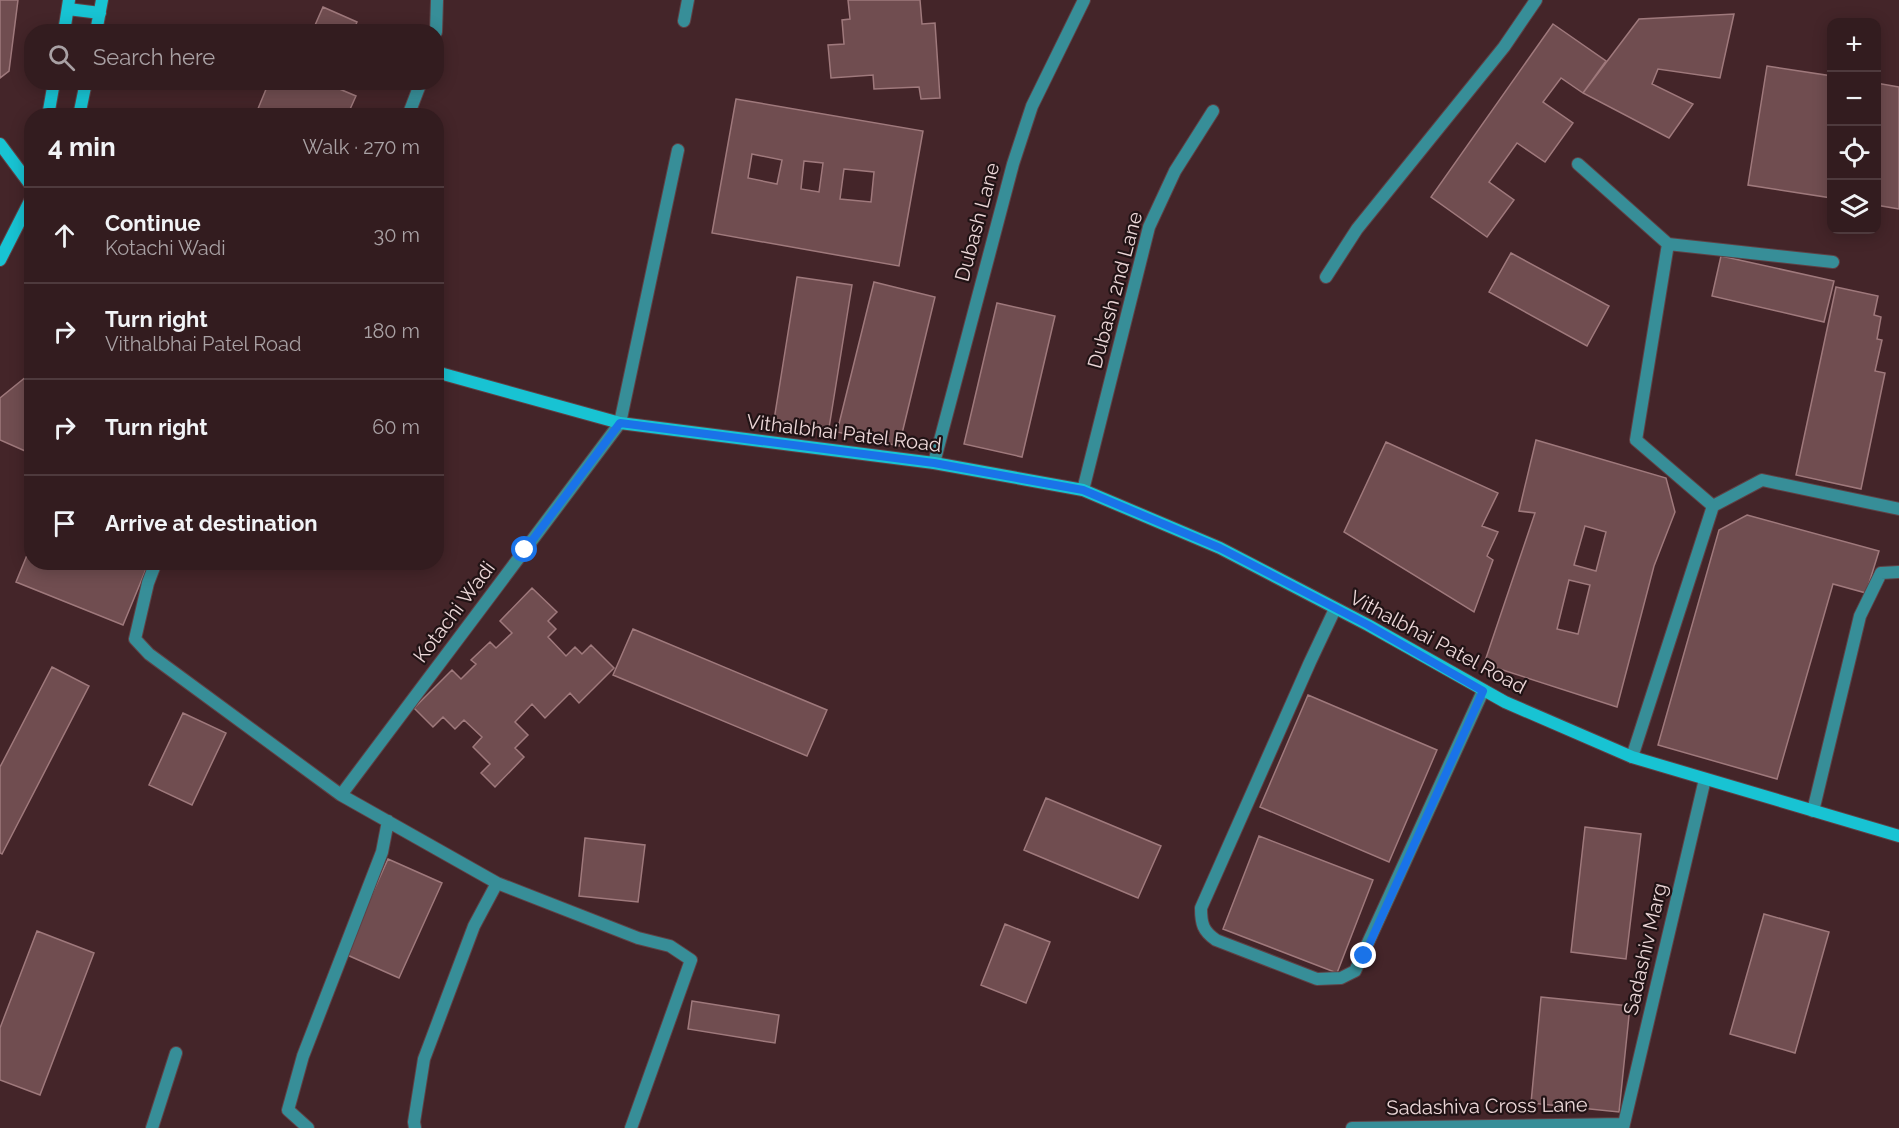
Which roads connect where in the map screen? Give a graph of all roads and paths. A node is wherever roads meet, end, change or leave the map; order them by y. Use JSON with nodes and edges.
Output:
{"nodes":[{"id":1,"x":102,"y":0,"type":"edge"},
{"id":2,"x":437,"y":0,"type":"edge"},
{"id":3,"x":688,"y":0,"type":"edge"},
{"id":4,"x":1084,"y":0,"type":"edge"},
{"id":5,"x":1536,"y":0,"type":"edge"},
{"id":6,"x":68,"y":4,"type":"edge"},
{"id":7,"x":100,"y":13,"type":"junction"},
{"id":8,"x":684,"y":21,"type":"dead end"},
{"id":9,"x":65,"y":24,"type":"edge"},
{"id":10,"x":98,"y":24,"type":"edge"},
{"id":11,"x":436,"y":24,"type":"edge"},
{"id":12,"x":53,"y":90,"type":"edge"},
{"id":13,"x":84,"y":90,"type":"edge"},
{"id":14,"x":418,"y":90,"type":"edge"},
{"id":15,"x":49,"y":108,"type":"edge"},
{"id":16,"x":81,"y":108,"type":"edge"},
{"id":17,"x":411,"y":108,"type":"edge"},
{"id":18,"x":1213,"y":111,"type":"dead end"},
{"id":19,"x":0,"y":144,"type":"edge"},
{"id":20,"x":678,"y":150,"type":"dead end"},
{"id":21,"x":1578,"y":164,"type":"dead end"},
{"id":22,"x":24,"y":177,"type":"edge"},
{"id":23,"x":24,"y":213,"type":"edge"},
{"id":24,"x":1668,"y":244,"type":"junction"},
{"id":25,"x":0,"y":260,"type":"edge"},
{"id":26,"x":1833,"y":262,"type":"dead end"},
{"id":27,"x":1326,"y":277,"type":"dead end"},
{"id":28,"x":444,"y":374,"type":"edge"},
{"id":29,"x":620,"y":423,"type":"junction"},
{"id":30,"x":934,"y":463,"type":"junction"},
{"id":31,"x":1083,"y":490,"type":"junction"},
{"id":32,"x":1713,"y":506,"type":"junction"},
{"id":33,"x":1899,"y":509,"type":"edge"},
{"id":34,"x":153,"y":570,"type":"edge"},
{"id":35,"x":1899,"y":572,"type":"edge"},
{"id":36,"x":1335,"y":609,"type":"junction"},
{"id":37,"x":1483,"y":691,"type":"junction"},
{"id":38,"x":1632,"y":757,"type":"junction"},
{"id":39,"x":1705,"y":779,"type":"junction"},
{"id":40,"x":341,"y":795,"type":"junction"},
{"id":41,"x":1813,"y":811,"type":"junction"},
{"id":42,"x":388,"y":821,"type":"junction"},
{"id":43,"x":1899,"y":836,"type":"edge"},
{"id":44,"x":497,"y":883,"type":"junction"},
{"id":45,"x":176,"y":1053,"type":"dead end"},
{"id":46,"x":1623,"y":1126,"type":"edge"},
{"id":47,"x":152,"y":1128,"type":"edge"},
{"id":48,"x":308,"y":1128,"type":"edge"},
{"id":49,"x":415,"y":1128,"type":"edge"},
{"id":50,"x":631,"y":1128,"type":"edge"},
{"id":51,"x":1352,"y":1128,"type":"edge"}],
"edges":[{"from":1,"to":7,"type":"main road"},
{"from":2,"to":11,"type":"street"},
{"from":3,"to":8,"type":"street"},
{"from":4,"to":30,"type":"street","name":"Dubash Lane"},
{"from":5,"to":27,"type":"street"},
{"from":6,"to":7,"type":"main road"},
{"from":6,"to":9,"type":"main road"},
{"from":7,"to":10,"type":"main road"},
{"from":12,"to":15,"type":"main road"},
{"from":13,"to":16,"type":"main road"},
{"from":14,"to":17,"type":"street"},
{"from":18,"to":31,"type":"street","name":"Dubash 2nd Lane"},
{"from":19,"to":22,"type":"main road"},
{"from":20,"to":29,"type":"street"},
{"from":21,"to":24,"type":"street"},
{"from":23,"to":25,"type":"main road"},
{"from":24,"to":26,"type":"street"},
{"from":24,"to":32,"type":"street"},
{"from":28,"to":29,"type":"main road","name":"Vithalbhai Patel Road"},
{"from":29,"to":30,"type":"main road","name":"Vithalbhai Patel Road"},
{"from":29,"to":40,"type":"street","name":"Kotachi Wadi"},
{"from":30,"to":31,"type":"main road","name":"Vithalbhai Patel Road"},
{"from":31,"to":36,"type":"main road","name":"Vithalbhai Patel Road"},
{"from":32,"to":33,"type":"street"},
{"from":32,"to":38,"type":"street"},
{"from":34,"to":40,"type":"street"},
{"from":35,"to":41,"type":"street"},
{"from":36,"to":37,"type":"main road","name":"Vithalbhai Patel Road"},
{"from":36,"to":37,"type":"street"},
{"from":37,"to":38,"type":"main road","name":"Vithalbhai Patel Road"},
{"from":38,"to":39,"type":"main road","name":"Vithalbhai Patel Road"},
{"from":39,"to":41,"type":"main road","name":"Vithalbhai Patel Road"},
{"from":39,"to":46,"type":"street","name":"Sadashiv Marg"},
{"from":40,"to":42,"type":"street"},
{"from":41,"to":43,"type":"main road","name":"Vithalbhai Patel Road"},
{"from":42,"to":44,"type":"street"},
{"from":42,"to":48,"type":"street"},
{"from":44,"to":49,"type":"street"},
{"from":44,"to":50,"type":"street"},
{"from":45,"to":47,"type":"street"},
{"from":46,"to":51,"type":"street","name":"Sadashiva Cross Lane"}]}
